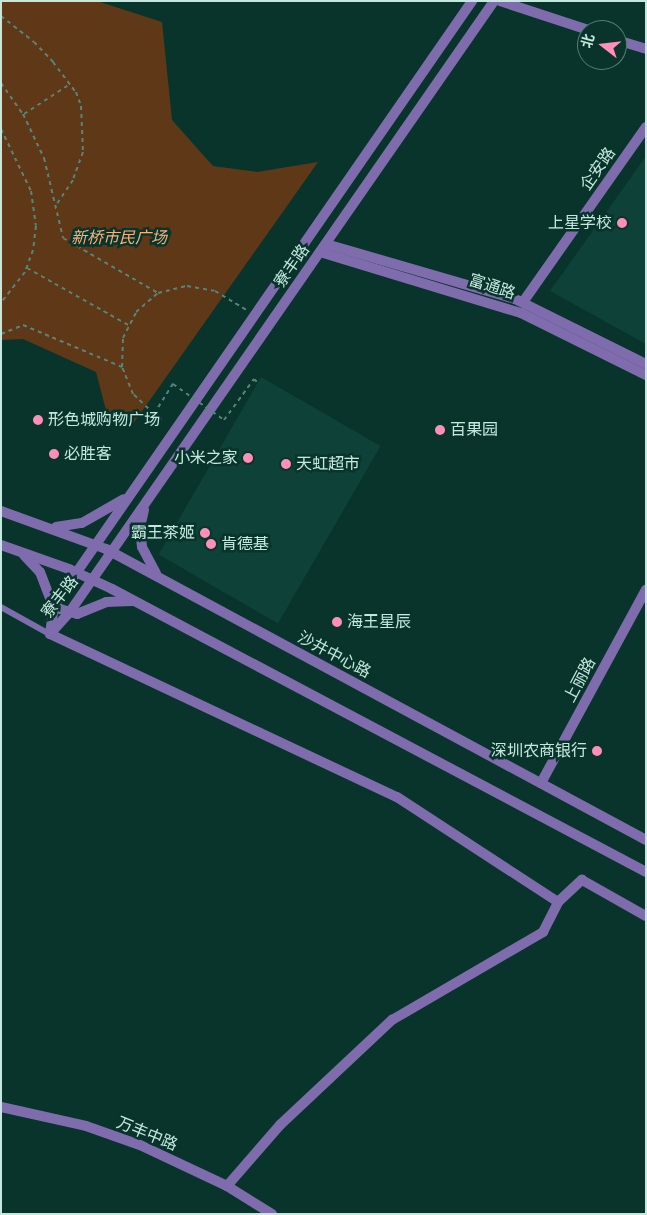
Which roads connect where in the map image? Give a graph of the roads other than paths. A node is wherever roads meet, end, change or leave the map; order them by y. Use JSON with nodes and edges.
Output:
{"nodes":[{"id":1,"x":472,"y":1,"type":"edge"},
{"id":2,"x":494,"y":1,"type":"edge"},
{"id":3,"x":500,"y":1,"type":"edge"},
{"id":4,"x":577,"y":26,"type":"edge"},
{"id":5,"x":627,"y":43,"type":"edge"},
{"id":6,"x":646,"y":49,"type":"edge"},
{"id":7,"x":646,"y":127,"type":"edge"},
{"id":8,"x":323,"y":248,"type":"junction"},
{"id":9,"x":523,"y":302,"type":"junction"},
{"id":10,"x":646,"y":364,"type":"edge"},
{"id":11,"x":646,"y":375,"type":"edge"},
{"id":12,"x":133,"y":492,"type":"junction"},
{"id":13,"x":148,"y":499,"type":"junction"},
{"id":14,"x":1,"y":511,"type":"edge"},
{"id":15,"x":48,"y":526,"type":"junction"},
{"id":16,"x":96,"y":544,"type":"junction"},
{"id":17,"x":1,"y":545,"type":"edge"},
{"id":18,"x":19,"y":551,"type":"junction"},
{"id":19,"x":111,"y":552,"type":"junction"},
{"id":20,"x":77,"y":572,"type":"junction"},
{"id":21,"x":93,"y":579,"type":"junction"},
{"id":22,"x":163,"y":579,"type":"junction"},
{"id":23,"x":646,"y":591,"type":"edge"},
{"id":24,"x":138,"y":602,"type":"junction"},
{"id":25,"x":54,"y":605,"type":"junction"},
{"id":26,"x":1,"y":607,"type":"edge"},
{"id":27,"x":69,"y":613,"type":"junction"},
{"id":28,"x":50,"y":634,"type":"junction"},
{"id":29,"x":541,"y":784,"type":"junction"},
{"id":30,"x":646,"y":840,"type":"edge"},
{"id":31,"x":646,"y":872,"type":"edge"},
{"id":32,"x":558,"y":902,"type":"junction"},
{"id":33,"x":646,"y":916,"type":"edge"},
{"id":34,"x":1,"y":1107,"type":"edge"},
{"id":35,"x":227,"y":1186,"type":"junction"},
{"id":36,"x":272,"y":1214,"type":"edge"}],
"edges":[{"from":1,"to":12,"type":"street","name":"寮丰路"},
{"from":2,"to":8,"type":"street","name":"寮丰路"},
{"from":3,"to":4,"type":"street"},
{"from":5,"to":6,"type":"street"},
{"from":7,"to":9,"type":"street","name":"企安路"},
{"from":8,"to":9,"type":"street","name":"富通路"},
{"from":8,"to":11,"type":"street","name":"富通路"},
{"from":8,"to":13,"type":"street","name":"寮丰路"},
{"from":9,"to":10,"type":"street","name":"富通路"},
{"from":12,"to":15,"type":"street"},
{"from":12,"to":16,"type":"street","name":"寮丰路"},
{"from":13,"to":19,"type":"street","name":"寮丰路"},
{"from":13,"to":22,"type":"street"},
{"from":14,"to":15,"type":"street","name":"沙井中心路"},
{"from":15,"to":16,"type":"street","name":"沙井中心路"},
{"from":16,"to":19,"type":"street","name":"沙井中心路"},
{"from":16,"to":20,"type":"street","name":"寮丰路"},
{"from":17,"to":18,"type":"street"},
{"from":18,"to":20,"type":"street"},
{"from":18,"to":25,"type":"street"},
{"from":19,"to":21,"type":"street","name":"寮丰路"},
{"from":19,"to":22,"type":"street","name":"沙井中心路"},
{"from":20,"to":21,"type":"street"},
{"from":20,"to":25,"type":"street","name":"寮丰路"},
{"from":21,"to":24,"type":"street"},
{"from":21,"to":27,"type":"street","name":"寮丰路"},
{"from":22,"to":29,"type":"street","name":"沙井中心路"},
{"from":23,"to":29,"type":"street","name":"上丽路"},
{"from":24,"to":27,"type":"street"},
{"from":24,"to":31,"type":"street"},
{"from":25,"to":27,"type":"street"},
{"from":25,"to":28,"type":"street","name":"寮丰路"},
{"from":26,"to":28,"type":"lane"},
{"from":27,"to":28,"type":"street","name":"寮丰路"},
{"from":28,"to":32,"type":"street"},
{"from":29,"to":30,"type":"street","name":"沙井中心路"},
{"from":32,"to":33,"type":"street"},
{"from":32,"to":35,"type":"street"},
{"from":34,"to":35,"type":"street","name":"万丰中路"},
{"from":35,"to":36,"type":"street","name":"万丰中路"}]}
